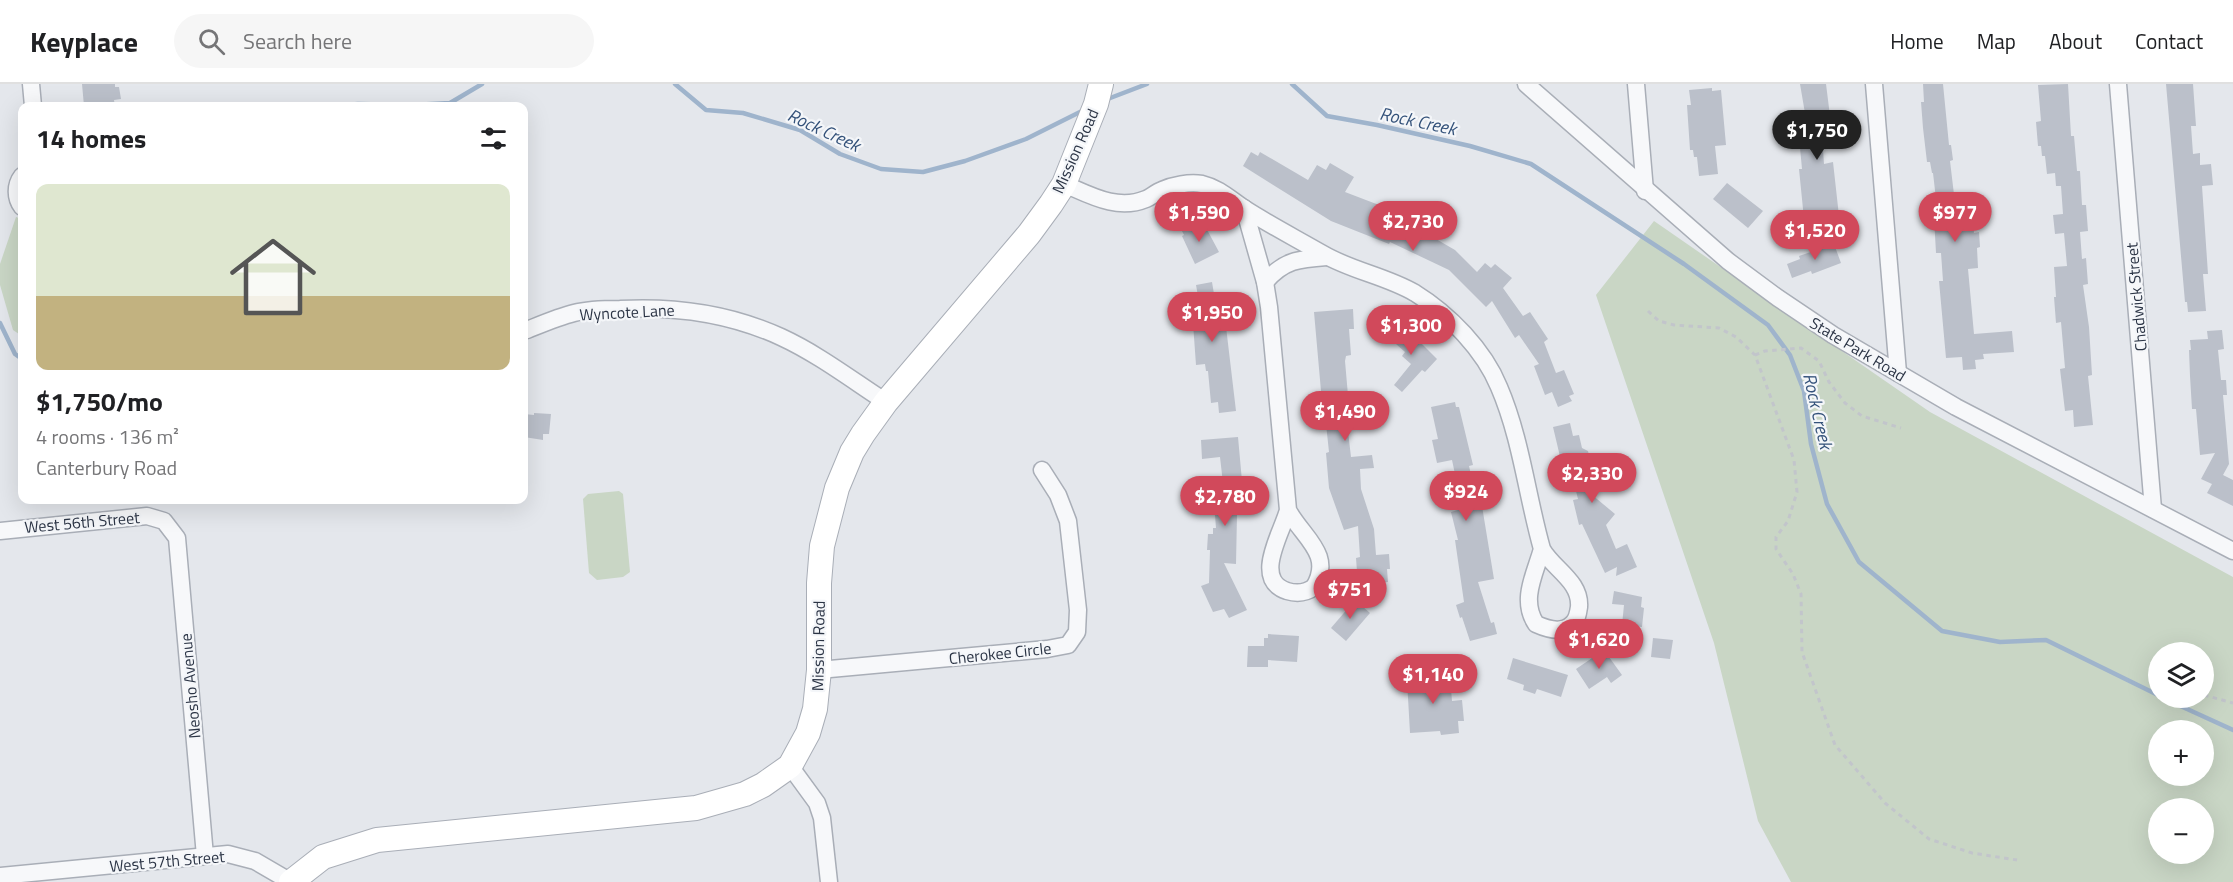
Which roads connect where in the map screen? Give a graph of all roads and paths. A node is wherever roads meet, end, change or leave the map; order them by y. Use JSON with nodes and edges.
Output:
{"nodes":[{"id":1,"x":31,"y":84,"type":"edge"},
{"id":2,"x":1101,"y":84,"type":"edge"},
{"id":3,"x":1526,"y":84,"type":"edge"},
{"id":4,"x":1636,"y":84,"type":"edge"},
{"id":5,"x":1874,"y":84,"type":"edge"},
{"id":6,"x":2118,"y":84,"type":"edge"},
{"id":7,"x":33,"y":102,"type":"edge"},
{"id":8,"x":1066,"y":178,"type":"junction"},
{"id":9,"x":18,"y":184,"type":"edge"},
{"id":10,"x":1645,"y":190,"type":"junction"},
{"id":11,"x":18,"y":201,"type":"edge"},
{"id":12,"x":1244,"y":208,"type":"junction"},
{"id":13,"x":1327,"y":257,"type":"junction"},
{"id":14,"x":1265,"y":282,"type":"junction"},
{"id":15,"x":1648,"y":311,"type":"dead end"},
{"id":16,"x":528,"y":330,"type":"edge"},
{"id":17,"x":1755,"y":355,"type":"junction"},
{"id":18,"x":1898,"y":373,"type":"junction"},
{"id":19,"x":886,"y":402,"type":"junction"},
{"id":20,"x":1901,"y":428,"type":"dead end"},
{"id":21,"x":1042,"y":470,"type":"dead end"},
{"id":22,"x":2153,"y":509,"type":"junction"},
{"id":23,"x":1288,"y":510,"type":"junction"},
{"id":24,"x":164,"y":521,"type":"joint"},
{"id":25,"x":0,"y":531,"type":"edge"},
{"id":26,"x":1542,"y":549,"type":"junction"},
{"id":27,"x":2233,"y":551,"type":"edge"},
{"id":28,"x":819,"y":670,"type":"junction"},
{"id":29,"x":2214,"y":698,"type":"edge"},
{"id":30,"x":2233,"y":703,"type":"edge"},
{"id":31,"x":790,"y":766,"type":"junction"},
{"id":32,"x":205,"y":856,"type":"junction"},
{"id":33,"x":2017,"y":860,"type":"dead end"},
{"id":34,"x":0,"y":876,"type":"edge"},
{"id":35,"x":291,"y":882,"type":"edge"},
{"id":36,"x":829,"y":882,"type":"edge"}],
"edges":[{"from":1,"to":7,"type":"street"},
{"from":2,"to":8,"type":"main road","name":"Mission Road"},
{"from":3,"to":10,"type":"street","name":"State Park Road"},
{"from":4,"to":10,"type":"street"},
{"from":5,"to":18,"type":"street"},
{"from":6,"to":22,"type":"street","name":"Chadwick Street"},
{"from":8,"to":12,"type":"street"},
{"from":8,"to":19,"type":"main road","name":"Mission Road"},
{"from":9,"to":11,"type":"street"},
{"from":10,"to":18,"type":"street","name":"State Park Road"},
{"from":12,"to":13,"type":"street"},
{"from":12,"to":14,"type":"street"},
{"from":13,"to":14,"type":"street"},
{"from":13,"to":26,"type":"street"},
{"from":14,"to":23,"type":"street"},
{"from":15,"to":17,"type":"path"},
{"from":16,"to":19,"type":"street","name":"Wyncote Lane"},
{"from":17,"to":20,"type":"path"},
{"from":17,"to":33,"type":"path"},
{"from":18,"to":22,"type":"street","name":"State Park Road"},
{"from":19,"to":28,"type":"main road","name":"Mission Road"},
{"from":21,"to":28,"type":"street","name":"Cherokee Circle"},
{"from":22,"to":27,"type":"street","name":"State Park Road"},
{"from":23,"to":23,"type":"street"},
{"from":24,"to":25,"type":"street","name":"West 56th Street"},
{"from":24,"to":32,"type":"street","name":"Neosho Avenue"},
{"from":26,"to":26,"type":"street"},
{"from":28,"to":31,"type":"main road","name":"Mission Road"},
{"from":29,"to":30,"type":"path"},
{"from":31,"to":35,"type":"main road","name":"Mission Road"},
{"from":31,"to":36,"type":"street"},
{"from":32,"to":34,"type":"street","name":"West 57th Street"},
{"from":32,"to":35,"type":"street","name":"West 57th Street"}]}
